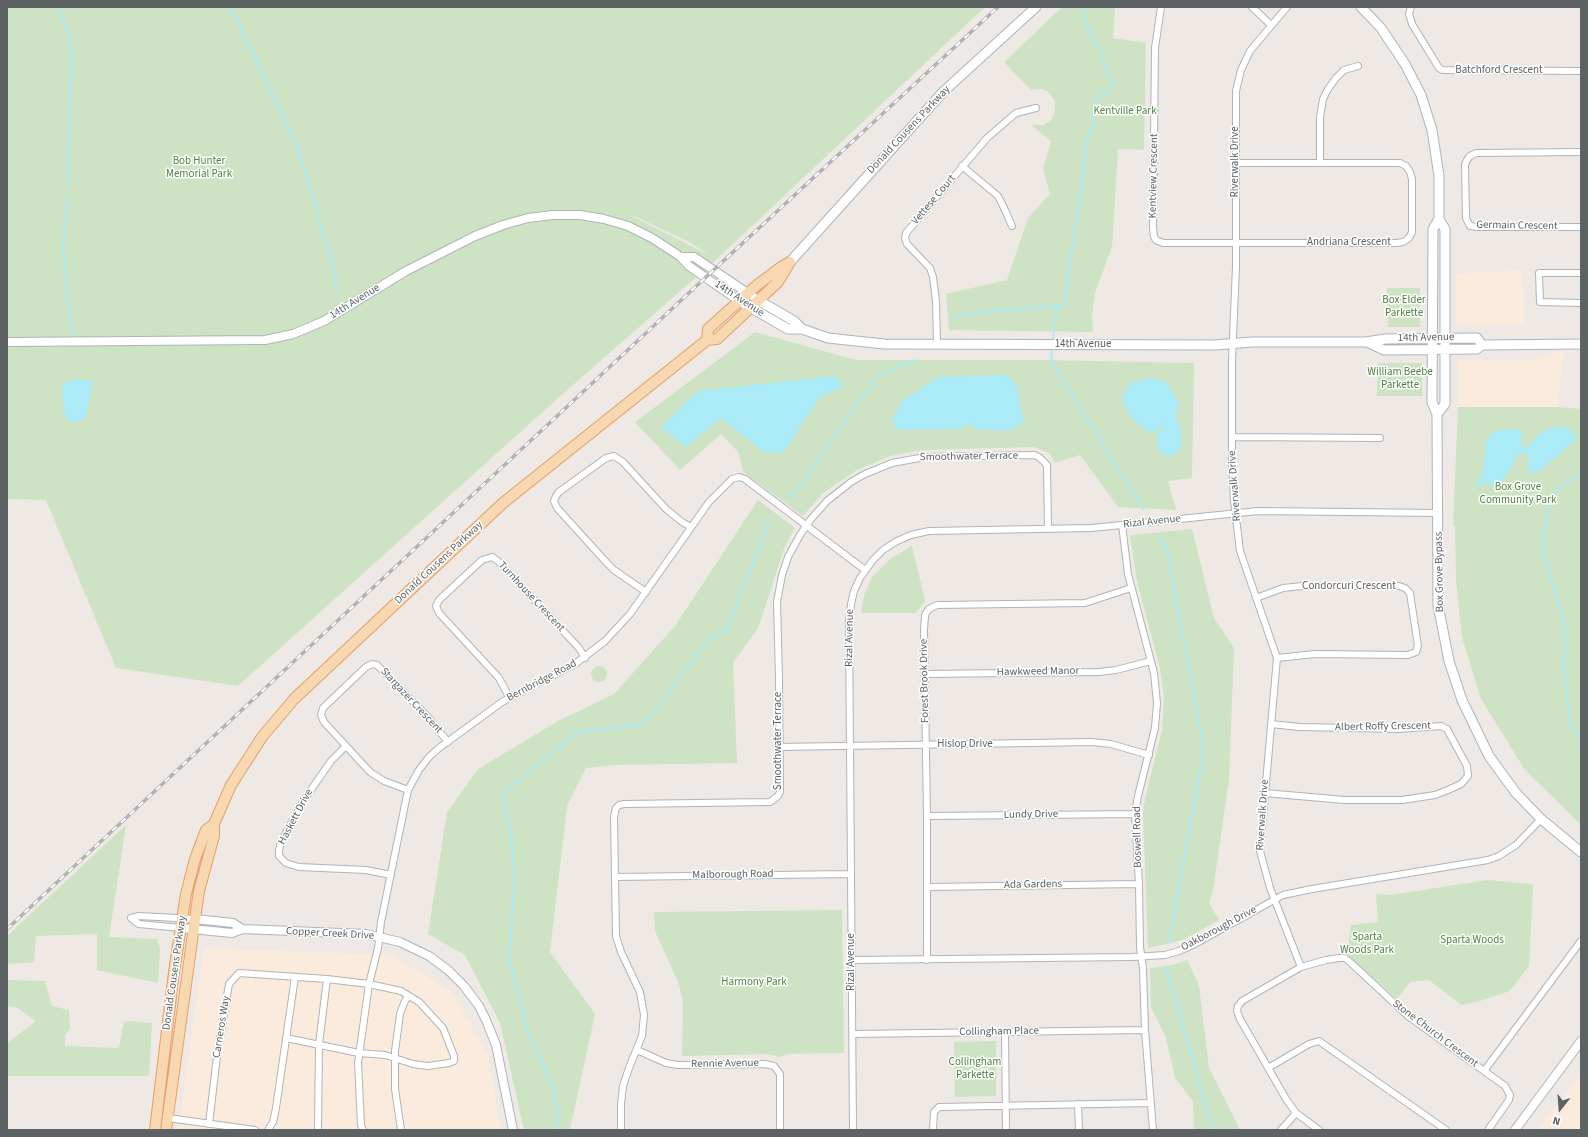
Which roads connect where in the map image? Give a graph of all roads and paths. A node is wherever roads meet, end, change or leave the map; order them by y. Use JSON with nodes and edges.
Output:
{"nodes":[{"id":1,"x":1036,"y":7,"type":"edge"},
{"id":2,"x":1161,"y":7,"type":"edge"},
{"id":3,"x":1252,"y":7,"type":"edge"},
{"id":4,"x":1287,"y":7,"type":"edge"},
{"id":5,"x":1361,"y":7,"type":"edge"},
{"id":6,"x":1411,"y":7,"type":"edge"},
{"id":7,"x":1271,"y":25,"type":"junction"},
{"id":8,"x":1358,"y":66,"type":"dead end"},
{"id":9,"x":1581,"y":71,"type":"edge"},
{"id":10,"x":1036,"y":108,"type":"dead end"},
{"id":11,"x":1581,"y":152,"type":"edge"},
{"id":12,"x":1236,"y":163,"type":"junction"},
{"id":13,"x":1320,"y":163,"type":"junction"},
{"id":14,"x":962,"y":166,"type":"junction"},
{"id":15,"x":1439,"y":219,"type":"junction"},
{"id":16,"x":1012,"y":226,"type":"dead end"},
{"id":17,"x":1581,"y":227,"type":"edge"},
{"id":18,"x":1236,"y":243,"type":"junction"},
{"id":19,"x":681,"y":257,"type":"junction"},
{"id":20,"x":790,"y":262,"type":"junction"},
{"id":21,"x":1581,"y":273,"type":"edge"},
{"id":22,"x":748,"y":293,"type":"junction"},
{"id":23,"x":758,"y":300,"type":"junction"},
{"id":24,"x":739,"y":301,"type":"junction"},
{"id":25,"x":1581,"y":303,"type":"edge"},
{"id":26,"x":750,"y":308,"type":"junction"},
{"id":27,"x":802,"y":330,"type":"junction"},
{"id":28,"x":1432,"y":338,"type":"junction"},
{"id":29,"x":1445,"y":338,"type":"junction"},
{"id":30,"x":707,"y":340,"type":"junction"},
{"id":31,"x":7,"y":342,"type":"edge"},
{"id":32,"x":1366,"y":342,"type":"junction"},
{"id":33,"x":937,"y":344,"type":"junction"},
{"id":34,"x":1233,"y":344,"type":"junction"},
{"id":35,"x":1581,"y":344,"type":"edge"},
{"id":36,"x":1482,"y":345,"type":"junction"},
{"id":37,"x":1445,"y":349,"type":"junction"},
{"id":38,"x":1432,"y":350,"type":"junction"},
{"id":39,"x":1437,"y":414,"type":"junction"},
{"id":40,"x":1232,"y":437,"type":"junction"},
{"id":41,"x":1380,"y":438,"type":"dead end"},
{"id":42,"x":1236,"y":513,"type":"junction"},
{"id":43,"x":1439,"y":513,"type":"junction"},
{"id":44,"x":806,"y":525,"type":"junction"},
{"id":45,"x":1122,"y":525,"type":"junction"},
{"id":46,"x":691,"y":527,"type":"junction"},
{"id":47,"x":1048,"y":529,"type":"junction"},
{"id":48,"x":865,"y":570,"type":"junction"},
{"id":49,"x":1131,"y":588,"type":"junction"},
{"id":50,"x":646,"y":592,"type":"junction"},
{"id":51,"x":1256,"y":598,"type":"junction"},
{"id":52,"x":585,"y":658,"type":"junction"},
{"id":53,"x":1277,"y":658,"type":"junction"},
{"id":54,"x":1151,"y":661,"type":"junction"},
{"id":55,"x":924,"y":674,"type":"junction"},
{"id":56,"x":509,"y":697,"type":"junction"},
{"id":57,"x":1272,"y":724,"type":"junction"},
{"id":58,"x":448,"y":742,"type":"junction"},
{"id":59,"x":925,"y":745,"type":"junction"},
{"id":60,"x":346,"y":746,"type":"junction"},
{"id":61,"x":850,"y":746,"type":"junction"},
{"id":62,"x":779,"y":747,"type":"junction"},
{"id":63,"x":1149,"y":754,"type":"junction"},
{"id":64,"x":408,"y":790,"type":"junction"},
{"id":65,"x":1265,"y":793,"type":"junction"},
{"id":66,"x":1135,"y":814,"type":"junction"},
{"id":67,"x":927,"y":816,"type":"junction"},
{"id":68,"x":1541,"y":819,"type":"junction"},
{"id":69,"x":214,"y":824,"type":"junction"},
{"id":70,"x":1581,"y":852,"type":"edge"},
{"id":71,"x":851,"y":874,"type":"junction"},
{"id":72,"x":391,"y":875,"type":"junction"},
{"id":73,"x":615,"y":876,"type":"junction"},
{"id":74,"x":1139,"y":884,"type":"junction"},
{"id":75,"x":927,"y":887,"type":"junction"},
{"id":76,"x":1275,"y":900,"type":"junction"},
{"id":77,"x":181,"y":924,"type":"junction"},
{"id":78,"x":194,"y":924,"type":"junction"},
{"id":79,"x":379,"y":937,"type":"junction"},
{"id":80,"x":1581,"y":941,"type":"edge"},
{"id":81,"x":1141,"y":957,"type":"junction"},
{"id":82,"x":852,"y":960,"type":"junction"},
{"id":83,"x":927,"y":960,"type":"junction"},
{"id":84,"x":1300,"y":967,"type":"junction"},
{"id":85,"x":295,"y":977,"type":"junction"},
{"id":86,"x":327,"y":979,"type":"junction"},
{"id":87,"x":369,"y":984,"type":"junction"},
{"id":88,"x":408,"y":996,"type":"junction"},
{"id":89,"x":1145,"y":1030,"type":"junction"},
{"id":90,"x":1005,"y":1032,"type":"junction"},
{"id":91,"x":852,"y":1034,"type":"junction"},
{"id":92,"x":286,"y":1038,"type":"junction"},
{"id":93,"x":1581,"y":1041,"type":"edge"},
{"id":94,"x":319,"y":1044,"type":"junction"},
{"id":95,"x":637,"y":1050,"type":"junction"},
{"id":96,"x":359,"y":1053,"type":"junction"},
{"id":97,"x":396,"y":1058,"type":"junction"},
{"id":98,"x":1268,"y":1068,"type":"junction"},
{"id":99,"x":1484,"y":1070,"type":"junction"},
{"id":100,"x":1150,"y":1103,"type":"junction"},
{"id":101,"x":1078,"y":1104,"type":"junction"},
{"id":102,"x":1005,"y":1105,"type":"junction"},
{"id":103,"x":1296,"y":1113,"type":"junction"},
{"id":104,"x":168,"y":1118,"type":"junction"},
{"id":105,"x":209,"y":1124,"type":"junction"},
{"id":106,"x":155,"y":1130,"type":"edge"},
{"id":107,"x":166,"y":1130,"type":"edge"},
{"id":108,"x":255,"y":1130,"type":"edge"},
{"id":109,"x":268,"y":1130,"type":"edge"},
{"id":110,"x":318,"y":1130,"type":"edge"},
{"id":111,"x":363,"y":1130,"type":"edge"},
{"id":112,"x":401,"y":1130,"type":"edge"},
{"id":113,"x":513,"y":1130,"type":"edge"},
{"id":114,"x":621,"y":1130,"type":"edge"},
{"id":115,"x":780,"y":1130,"type":"edge"},
{"id":116,"x":853,"y":1130,"type":"edge"},
{"id":117,"x":933,"y":1130,"type":"edge"},
{"id":118,"x":1006,"y":1130,"type":"edge"},
{"id":119,"x":1079,"y":1130,"type":"edge"},
{"id":120,"x":1153,"y":1130,"type":"edge"},
{"id":121,"x":1281,"y":1130,"type":"edge"},
{"id":122,"x":1319,"y":1130,"type":"edge"},
{"id":123,"x":1446,"y":1130,"type":"edge"},
{"id":124,"x":1488,"y":1130,"type":"edge"},
{"id":125,"x":1514,"y":1130,"type":"edge"}],
"edges":[{"from":1,"to":20,"type":"main road","name":"Donald Cousens Parkway"},
{"from":2,"to":18,"type":"street","name":"Kentview Crescent"},
{"from":3,"to":7,"type":"street"},
{"from":4,"to":7,"type":"street","name":"Riverwalk Drive"},
{"from":5,"to":15,"type":"main road","name":"Box Grove Bypass"},
{"from":6,"to":9,"type":"street","name":"Batchford Crescent"},
{"from":7,"to":12,"type":"street","name":"Riverwalk Drive"},
{"from":8,"to":13,"type":"street"},
{"from":10,"to":14,"type":"street","name":"Vettese Court"},
{"from":11,"to":17,"type":"street","name":"Germain Crescent"},
{"from":12,"to":13,"type":"street","name":"Andriana Crescent"},
{"from":12,"to":18,"type":"street","name":"Riverwalk Drive"},
{"from":13,"to":18,"type":"street","name":"Andriana Crescent"},
{"from":14,"to":16,"type":"street"},
{"from":14,"to":33,"type":"street","name":"Vettese Court"},
{"from":15,"to":28,"type":"main road","name":"Box Grove Bypass"},
{"from":15,"to":29,"type":"main road","name":"Box Grove Bypass"},
{"from":18,"to":34,"type":"street","name":"Riverwalk Drive"},
{"from":19,"to":22,"type":"street","name":"14th Avenue"},
{"from":19,"to":24,"type":"street","name":"14th Avenue"},
{"from":19,"to":31,"type":"street","name":"14th Avenue"},
{"from":20,"to":22,"type":"main road","name":"Donald Cousens Parkway"},
{"from":20,"to":23,"type":"main road","name":"Donald Cousens Parkway"},
{"from":21,"to":25,"type":"street"},
{"from":22,"to":23,"type":"street","name":"14th Avenue"},
{"from":22,"to":24,"type":"main road","name":"Donald Cousens Parkway"},
{"from":23,"to":26,"type":"main road","name":"Donald Cousens Parkway"},
{"from":23,"to":27,"type":"main road","name":"14th Avenue"},
{"from":24,"to":26,"type":"main road","name":"14th Avenue"},
{"from":24,"to":30,"type":"main road","name":"Donald Cousens Parkway"},
{"from":26,"to":27,"type":"main road","name":"14th Avenue"},
{"from":26,"to":30,"type":"main road","name":"Donald Cousens Parkway"},
{"from":27,"to":33,"type":"main road","name":"14th Avenue"},
{"from":28,"to":29,"type":"main road","name":"14th Avenue"},
{"from":28,"to":32,"type":"main road","name":"14th Avenue"},
{"from":28,"to":38,"type":"main road","name":"Box Grove Bypass"},
{"from":29,"to":36,"type":"main road","name":"14th Avenue"},
{"from":29,"to":37,"type":"main road","name":"Box Grove Bypass"},
{"from":30,"to":69,"type":"main road","name":"Donald Cousens Parkway"},
{"from":32,"to":34,"type":"main road","name":"14th Avenue"},
{"from":32,"to":38,"type":"main road","name":"14th Avenue"},
{"from":33,"to":34,"type":"main road","name":"14th Avenue"},
{"from":34,"to":40,"type":"street","name":"Riverwalk Drive"},
{"from":35,"to":36,"type":"main road","name":"14th Avenue"},
{"from":36,"to":37,"type":"main road","name":"14th Avenue"},
{"from":37,"to":38,"type":"main road","name":"14th Avenue"},
{"from":37,"to":39,"type":"main road","name":"Box Grove Bypass"},
{"from":38,"to":39,"type":"main road","name":"Box Grove Bypass"},
{"from":39,"to":43,"type":"main road","name":"Box Grove Bypass"},
{"from":40,"to":41,"type":"street"},
{"from":40,"to":42,"type":"street","name":"Riverwalk Drive"},
{"from":42,"to":43,"type":"street","name":"Rizal Avenue"},
{"from":42,"to":45,"type":"street","name":"Rizal Avenue"},
{"from":42,"to":51,"type":"street","name":"Riverwalk Drive"},
{"from":43,"to":68,"type":"main road","name":"Box Grove Bypass"},
{"from":44,"to":46,"type":"street","name":"Bernbridge Road"},
{"from":44,"to":47,"type":"street","name":"Smoothwater Terrace"},
{"from":44,"to":48,"type":"street","name":"Bernbridge Road"},
{"from":44,"to":62,"type":"street","name":"Smoothwater Terrace"},
{"from":45,"to":47,"type":"street","name":"Rizal Avenue"},
{"from":45,"to":49,"type":"street","name":"Boswell Road"},
{"from":46,"to":50,"type":"street","name":"Bernbridge Road"},
{"from":46,"to":50,"type":"street"},
{"from":47,"to":48,"type":"street","name":"Rizal Avenue"},
{"from":48,"to":61,"type":"street","name":"Rizal Avenue"},
{"from":49,"to":54,"type":"street","name":"Boswell Road"},
{"from":49,"to":55,"type":"street","name":"Forest Brook Drive"},
{"from":50,"to":52,"type":"street","name":"Bernbridge Road"},
{"from":51,"to":53,"type":"street","name":"Riverwalk Drive"},
{"from":51,"to":53,"type":"street","name":"Condorcuri Crescent"},
{"from":52,"to":56,"type":"street","name":"Bernbridge Road"},
{"from":52,"to":56,"type":"street","name":"Turnhouse Crescent"},
{"from":53,"to":57,"type":"street","name":"Riverwalk Drive"},
{"from":54,"to":55,"type":"street","name":"Hawkweed Manor"},
{"from":54,"to":63,"type":"street","name":"Boswell Road"},
{"from":55,"to":59,"type":"street","name":"Forest Brook Drive"},
{"from":56,"to":58,"type":"street","name":"Bernbridge Road"},
{"from":57,"to":65,"type":"street","name":"Riverwalk Drive"},
{"from":57,"to":65,"type":"street","name":"Albert Roffy Crescent"},
{"from":58,"to":60,"type":"street","name":"Stargazer Crescent"},
{"from":58,"to":64,"type":"street","name":"Bernbridge Road"},
{"from":59,"to":61,"type":"street","name":"Hislop Drive"},
{"from":59,"to":63,"type":"street","name":"Hislop Drive"},
{"from":59,"to":67,"type":"street","name":"Forest Brook Drive"},
{"from":60,"to":64,"type":"street","name":"Stargazer Crescent"},
{"from":60,"to":72,"type":"street","name":"Haskett Drive"},
{"from":61,"to":62,"type":"street","name":"Hislop Drive"},
{"from":61,"to":71,"type":"street","name":"Rizal Avenue"},
{"from":62,"to":73,"type":"street","name":"Smoothwater Terrace"},
{"from":63,"to":66,"type":"street","name":"Boswell Road"},
{"from":64,"to":72,"type":"street","name":"Bernbridge Road"},
{"from":65,"to":76,"type":"street","name":"Riverwalk Drive"},
{"from":66,"to":67,"type":"street","name":"Lundy Drive"},
{"from":66,"to":74,"type":"street","name":"Boswell Road"},
{"from":67,"to":75,"type":"street","name":"Forest Brook Drive"},
{"from":68,"to":70,"type":"main road","name":"Box Grove Bypass"},
{"from":68,"to":76,"type":"street","name":"Oakborough Drive"},
{"from":69,"to":77,"type":"main road","name":"Donald Cousens Parkway"},
{"from":69,"to":78,"type":"main road","name":"Donald Cousens Parkway"},
{"from":71,"to":73,"type":"street","name":"Malborough Road"},
{"from":71,"to":82,"type":"street","name":"Rizal Avenue"},
{"from":72,"to":79,"type":"street","name":"Bernbridge Road"},
{"from":73,"to":95,"type":"street","name":"Smoothwater Terrace"},
{"from":74,"to":75,"type":"street","name":"Ada Gardens"},
{"from":74,"to":81,"type":"street","name":"Boswell Road"},
{"from":75,"to":83,"type":"street","name":"Forest Brook Drive"},
{"from":76,"to":81,"type":"street","name":"Oakborough Drive"},
{"from":76,"to":84,"type":"street","name":"Riverwalk Drive"},
{"from":77,"to":77,"type":"street"},
{"from":77,"to":78,"type":"street","name":"Copper Creek Drive"},
{"from":77,"to":106,"type":"main road","name":"Donald Cousens Parkway"},
{"from":78,"to":79,"type":"street","name":"Copper Creek Drive"},
{"from":78,"to":104,"type":"main road","name":"Donald Cousens Parkway"},
{"from":79,"to":87,"type":"street","name":"Bernbridge Road"},
{"from":79,"to":113,"type":"street","name":"Copper Creek Drive"},
{"from":80,"to":99,"type":"street"},
{"from":81,"to":83,"type":"street","name":"Oakborough Drive"},
{"from":81,"to":89,"type":"street","name":"Boswell Road"},
{"from":82,"to":83,"type":"street","name":"Oakborough Drive"},
{"from":82,"to":91,"type":"street","name":"Rizal Avenue"},
{"from":84,"to":98,"type":"street","name":"Stone Church Crescent"},
{"from":84,"to":99,"type":"street","name":"Stone Church Crescent"},
{"from":85,"to":86,"type":"street","name":"Carneros Way"},
{"from":85,"to":92,"type":"street"},
{"from":85,"to":105,"type":"street","name":"Carneros Way"},
{"from":86,"to":87,"type":"street","name":"Carneros Way"},
{"from":86,"to":94,"type":"street"},
{"from":87,"to":88,"type":"street","name":"Carneros Way"},
{"from":87,"to":96,"type":"street","name":"Bernbridge Road"},
{"from":88,"to":97,"type":"street"},
{"from":88,"to":97,"type":"street","name":"Carneros Way"},
{"from":89,"to":90,"type":"street","name":"Collingham Place"},
{"from":89,"to":100,"type":"street","name":"Boswell Road"},
{"from":90,"to":91,"type":"street","name":"Collingham Place"},
{"from":90,"to":102,"type":"street"},
{"from":91,"to":116,"type":"street","name":"Rizal Avenue"},
{"from":92,"to":94,"type":"street"},
{"from":92,"to":109,"type":"street"},
{"from":93,"to":125,"type":"street"},
{"from":94,"to":96,"type":"street"},
{"from":94,"to":110,"type":"street"},
{"from":95,"to":114,"type":"street","name":"Smoothwater Terrace"},
{"from":95,"to":115,"type":"street","name":"Rennie Avenue"},
{"from":96,"to":97,"type":"street"},
{"from":96,"to":111,"type":"street","name":"Bernbridge Road"},
{"from":97,"to":112,"type":"street"},
{"from":98,"to":103,"type":"street","name":"Stone Church Crescent"},
{"from":98,"to":123,"type":"street"},
{"from":99,"to":124,"type":"street","name":"Stone Church Crescent"},
{"from":100,"to":101,"type":"street"},
{"from":100,"to":120,"type":"street","name":"Boswell Road"},
{"from":101,"to":102,"type":"street"},
{"from":101,"to":119,"type":"street"},
{"from":102,"to":117,"type":"street"},
{"from":102,"to":118,"type":"street"},
{"from":103,"to":121,"type":"street"},
{"from":103,"to":122,"type":"street","name":"Stone Church Crescent"},
{"from":104,"to":105,"type":"street"},
{"from":104,"to":107,"type":"main road","name":"Donald Cousens Parkway"},
{"from":105,"to":108,"type":"street"}]}
